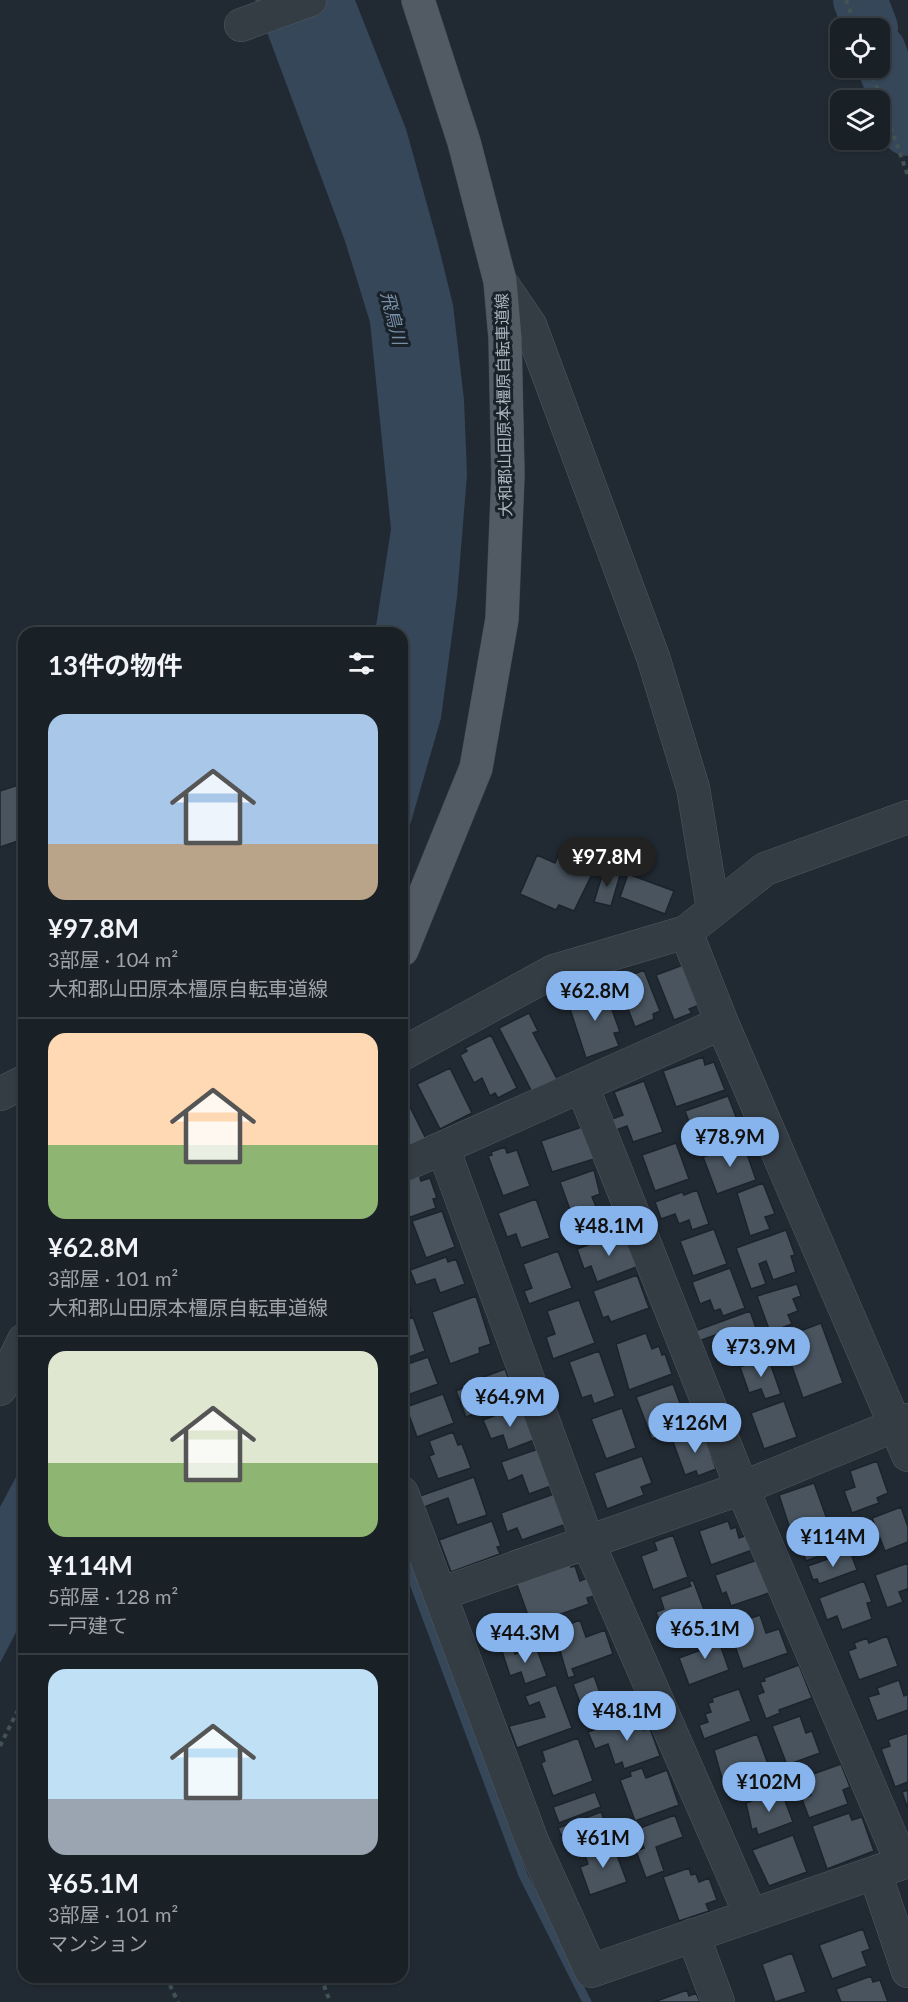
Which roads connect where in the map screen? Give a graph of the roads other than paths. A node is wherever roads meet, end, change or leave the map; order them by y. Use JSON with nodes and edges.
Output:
{"nodes":[{"id":1,"x":310,"y":0,"type":"edge"},
{"id":2,"x":418,"y":0,"type":"edge"},
{"id":3,"x":246,"y":22,"type":"dead end"},
{"id":4,"x":500,"y":281,"type":"junction"},
{"id":5,"x":908,"y":817,"type":"edge"},
{"id":6,"x":713,"y":909,"type":"junction"},
{"id":7,"x":686,"y":932,"type":"junction"},
{"id":8,"x":408,"y":935,"type":"edge"},
{"id":9,"x":722,"y":1023,"type":"junction"},
{"id":10,"x":408,"y":1051,"type":"edge"},
{"id":11,"x":18,"y":1085,"type":"edge"},
{"id":12,"x":582,"y":1086,"type":"junction"},
{"id":13,"x":0,"y":1094,"type":"edge"},
{"id":14,"x":443,"y":1148,"type":"junction"},
{"id":15,"x":408,"y":1163,"type":"edge"},
{"id":16,"x":18,"y":1352,"type":"edge"},
{"id":17,"x":0,"y":1389,"type":"edge"},
{"id":18,"x":901,"y":1422,"type":"edge"},
{"id":19,"x":908,"y":1455,"type":"edge"},
{"id":20,"x":742,"y":1488,"type":"junction"},
{"id":21,"x":408,"y":1509,"type":"edge"},
{"id":22,"x":587,"y":1540,"type":"junction"},
{"id":23,"x":440,"y":1594,"type":"junction"},
{"id":24,"x":895,"y":1866,"type":"edge"},
{"id":25,"x":751,"y":1916,"type":"junction"},
{"id":26,"x":693,"y":1935,"type":"junction"},
{"id":27,"x":908,"y":1971,"type":"edge"},
{"id":28,"x":718,"y":2002,"type":"edge"}],
"edges":[{"from":1,"to":3,"type":"street"},
{"from":2,"to":4,"type":"main road","name":"大和郡山田原本橿原自転車道線"},
{"from":4,"to":6,"type":"street"},
{"from":4,"to":8,"type":"main road","name":"大和郡山田原本橿原自転車道線"},
{"from":5,"to":6,"type":"street"},
{"from":6,"to":7,"type":"street"},
{"from":7,"to":9,"type":"street"},
{"from":7,"to":10,"type":"street"},
{"from":9,"to":12,"type":"street"},
{"from":9,"to":18,"type":"street"},
{"from":11,"to":13,"type":"street"},
{"from":12,"to":14,"type":"street"},
{"from":12,"to":20,"type":"street"},
{"from":14,"to":15,"type":"street"},
{"from":14,"to":22,"type":"street"},
{"from":16,"to":17,"type":"street"},
{"from":18,"to":19,"type":"street"},
{"from":18,"to":20,"type":"street"},
{"from":20,"to":22,"type":"street"},
{"from":20,"to":24,"type":"street"},
{"from":21,"to":23,"type":"street"},
{"from":22,"to":23,"type":"street"},
{"from":22,"to":25,"type":"street"},
{"from":23,"to":26,"type":"street"},
{"from":24,"to":25,"type":"street"},
{"from":24,"to":27,"type":"street"},
{"from":25,"to":26,"type":"street"},
{"from":26,"to":28,"type":"street"}]}
